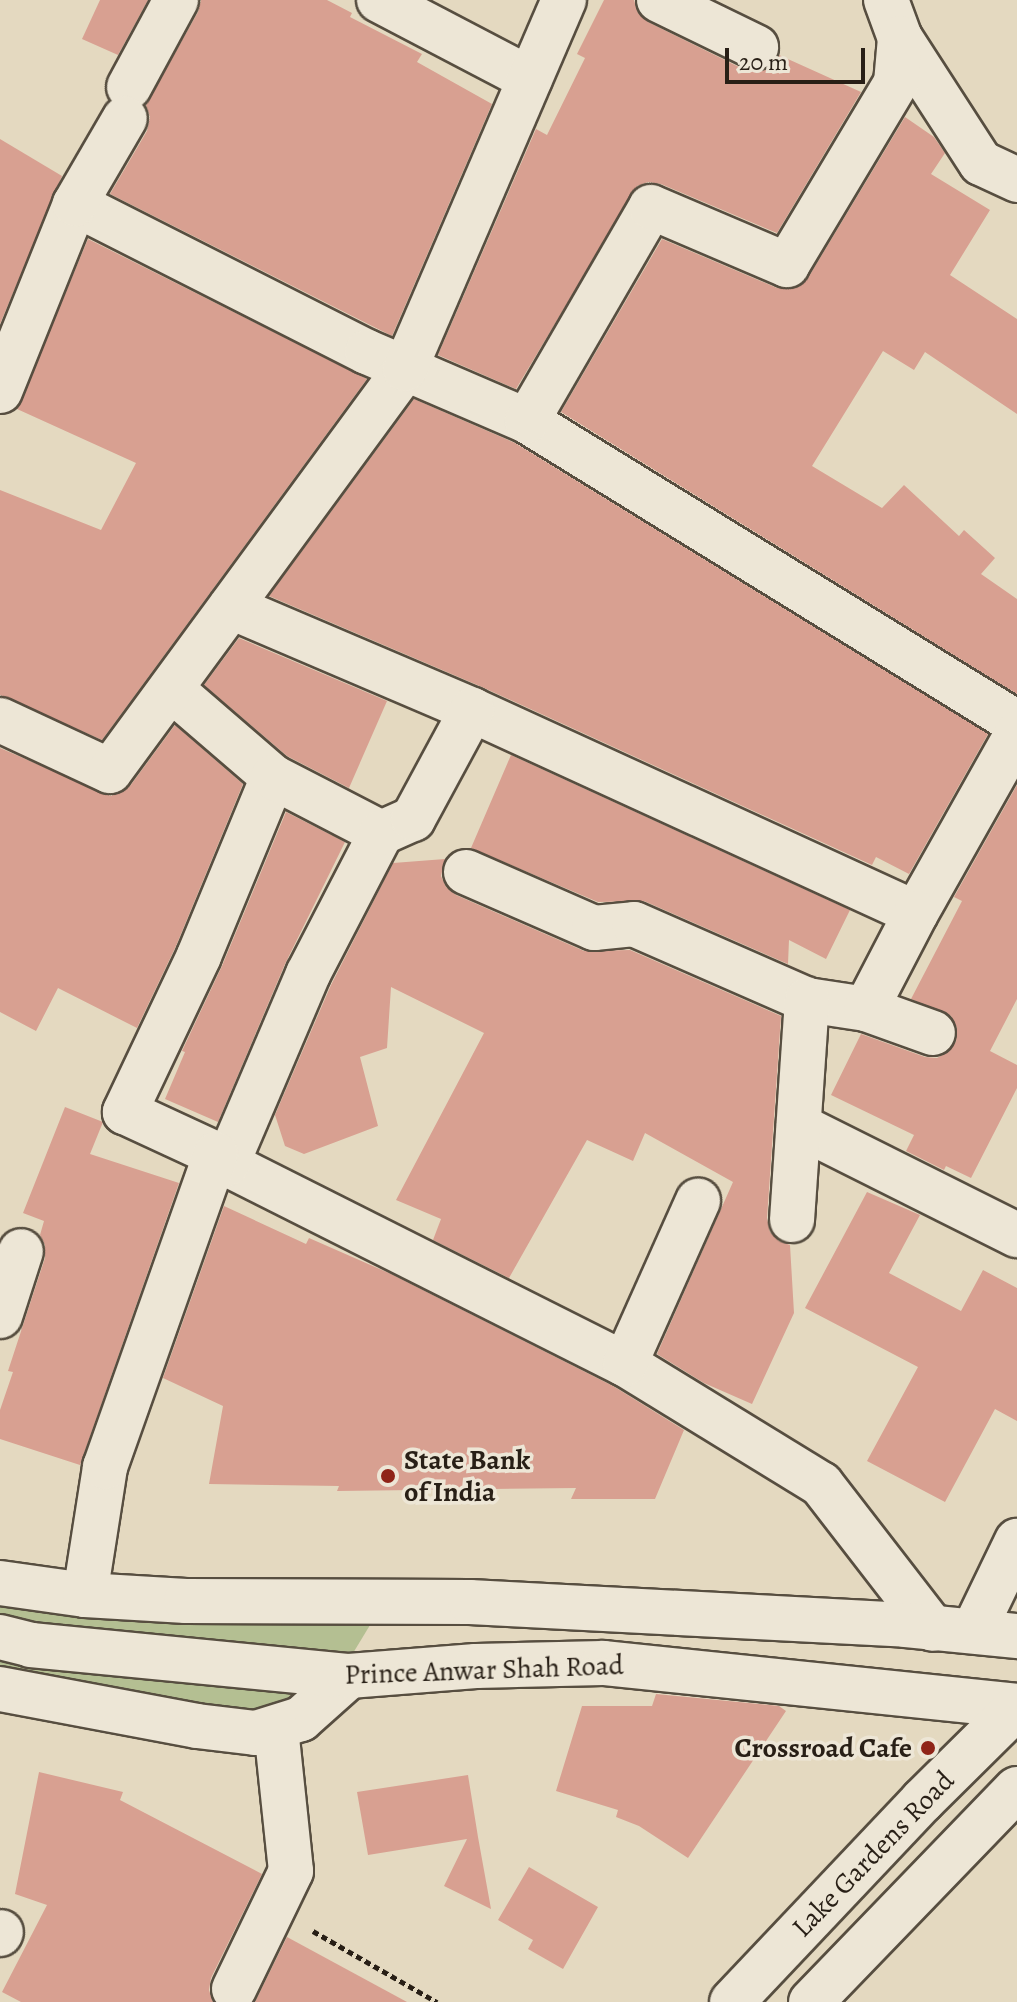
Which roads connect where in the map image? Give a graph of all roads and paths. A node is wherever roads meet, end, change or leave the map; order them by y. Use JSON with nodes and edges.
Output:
{"nodes":[{"id":1,"x":176,"y":0,"type":"edge"},
{"id":2,"x":379,"y":0,"type":"edge"},
{"id":3,"x":564,"y":0,"type":"edge"},
{"id":4,"x":659,"y":0,"type":"edge"},
{"id":5,"x":893,"y":19,"type":"edge"},
{"id":6,"x":756,"y":47,"type":"dead end"},
{"id":7,"x":530,"y":79,"type":"junction"},
{"id":8,"x":1017,"y":180,"type":"edge"},
{"id":9,"x":75,"y":204,"type":"junction"},
{"id":10,"x":405,"y":369,"type":"junction"},
{"id":11,"x":0,"y":391,"type":"edge"},
{"id":12,"x":527,"y":421,"type":"junction"},
{"id":13,"x":231,"y":607,"type":"junction"},
{"id":14,"x":171,"y":689,"type":"junction"},
{"id":15,"x":472,"y":710,"type":"junction"},
{"id":16,"x":0,"y":720,"type":"edge"},
{"id":17,"x":1017,"y":723,"type":"edge"},
{"id":18,"x":1017,"y":734,"type":"edge"},
{"id":19,"x":273,"y":777,"type":"junction"},
{"id":20,"x":381,"y":833,"type":"junction"},
{"id":21,"x":466,"y":872,"type":"dead end"},
{"id":22,"x":916,"y":913,"type":"junction"},
{"id":23,"x":807,"y":1000,"type":"junction"},
{"id":24,"x":866,"y":1009,"type":"junction"},
{"id":25,"x":933,"y":1033,"type":"dead end"},
{"id":26,"x":799,"y":1126,"type":"junction"},
{"id":27,"x":222,"y":1159,"type":"junction"},
{"id":28,"x":698,"y":1201,"type":"dead end"},
{"id":29,"x":792,"y":1220,"type":"dead end"},
{"id":30,"x":1017,"y":1235,"type":"edge"},
{"id":31,"x":21,"y":1251,"type":"dead end"},
{"id":32,"x":0,"y":1316,"type":"edge"},
{"id":33,"x":625,"y":1364,"type":"junction"},
{"id":34,"x":1017,"y":1541,"type":"edge"},
{"id":35,"x":0,"y":1583,"type":"edge"},
{"id":36,"x":85,"y":1595,"type":"junction"},
{"id":37,"x":954,"y":1629,"type":"junction"},
{"id":38,"x":1017,"y":1636,"type":"edge"},
{"id":39,"x":0,"y":1637,"type":"edge"},
{"id":40,"x":349,"y":1676,"type":"junction"},
{"id":41,"x":0,"y":1689,"type":"edge"},
{"id":42,"x":1017,"y":1707,"type":"edge"},
{"id":43,"x":276,"y":1729,"type":"junction"},
{"id":44,"x":1017,"y":1789,"type":"edge"},
{"id":45,"x":273,"y":1908,"type":"junction"},
{"id":46,"x":240,"y":1998,"type":"edge"},
{"id":47,"x":437,"y":2002,"type":"edge"},
{"id":48,"x":732,"y":2002,"type":"edge"},
{"id":49,"x":811,"y":2002,"type":"edge"}],
"edges":[{"from":1,"to":9,"type":"street"},
{"from":2,"to":7,"type":"street"},
{"from":3,"to":7,"type":"street"},
{"from":4,"to":6,"type":"street"},
{"from":5,"to":8,"type":"street"},
{"from":5,"to":12,"type":"street"},
{"from":7,"to":10,"type":"street"},
{"from":9,"to":10,"type":"street"},
{"from":9,"to":11,"type":"street"},
{"from":10,"to":12,"type":"street"},
{"from":10,"to":13,"type":"street"},
{"from":12,"to":17,"type":"street"},
{"from":13,"to":14,"type":"street"},
{"from":13,"to":15,"type":"street"},
{"from":14,"to":16,"type":"street"},
{"from":14,"to":19,"type":"street"},
{"from":15,"to":20,"type":"street"},
{"from":15,"to":22,"type":"street"},
{"from":18,"to":22,"type":"street"},
{"from":19,"to":20,"type":"street"},
{"from":19,"to":27,"type":"street"},
{"from":20,"to":27,"type":"street"},
{"from":21,"to":23,"type":"street"},
{"from":22,"to":24,"type":"street"},
{"from":23,"to":24,"type":"street"},
{"from":23,"to":26,"type":"street"},
{"from":24,"to":25,"type":"street"},
{"from":26,"to":29,"type":"street"},
{"from":26,"to":30,"type":"street"},
{"from":27,"to":33,"type":"street"},
{"from":27,"to":36,"type":"street"},
{"from":28,"to":33,"type":"street"},
{"from":31,"to":32,"type":"street"},
{"from":33,"to":37,"type":"street"},
{"from":34,"to":37,"type":"street"},
{"from":35,"to":36,"type":"street","name":"Prince Anwar Shah Road"},
{"from":36,"to":37,"type":"street","name":"Prince Anwar Shah Road"},
{"from":37,"to":38,"type":"street","name":"Prince Anwar Shah Road"},
{"from":39,"to":40,"type":"street","name":"Prince Anwar Shah Road"},
{"from":40,"to":42,"type":"street","name":"Prince Anwar Shah Road"},
{"from":40,"to":43,"type":"street"},
{"from":41,"to":43,"type":"street"},
{"from":42,"to":48,"type":"street","name":"Lake Gardens Road"},
{"from":43,"to":45,"type":"street"},
{"from":44,"to":49,"type":"street","name":"Lake Gardens Road"},
{"from":45,"to":46,"type":"street"},
{"from":45,"to":47,"type":"path"}]}
